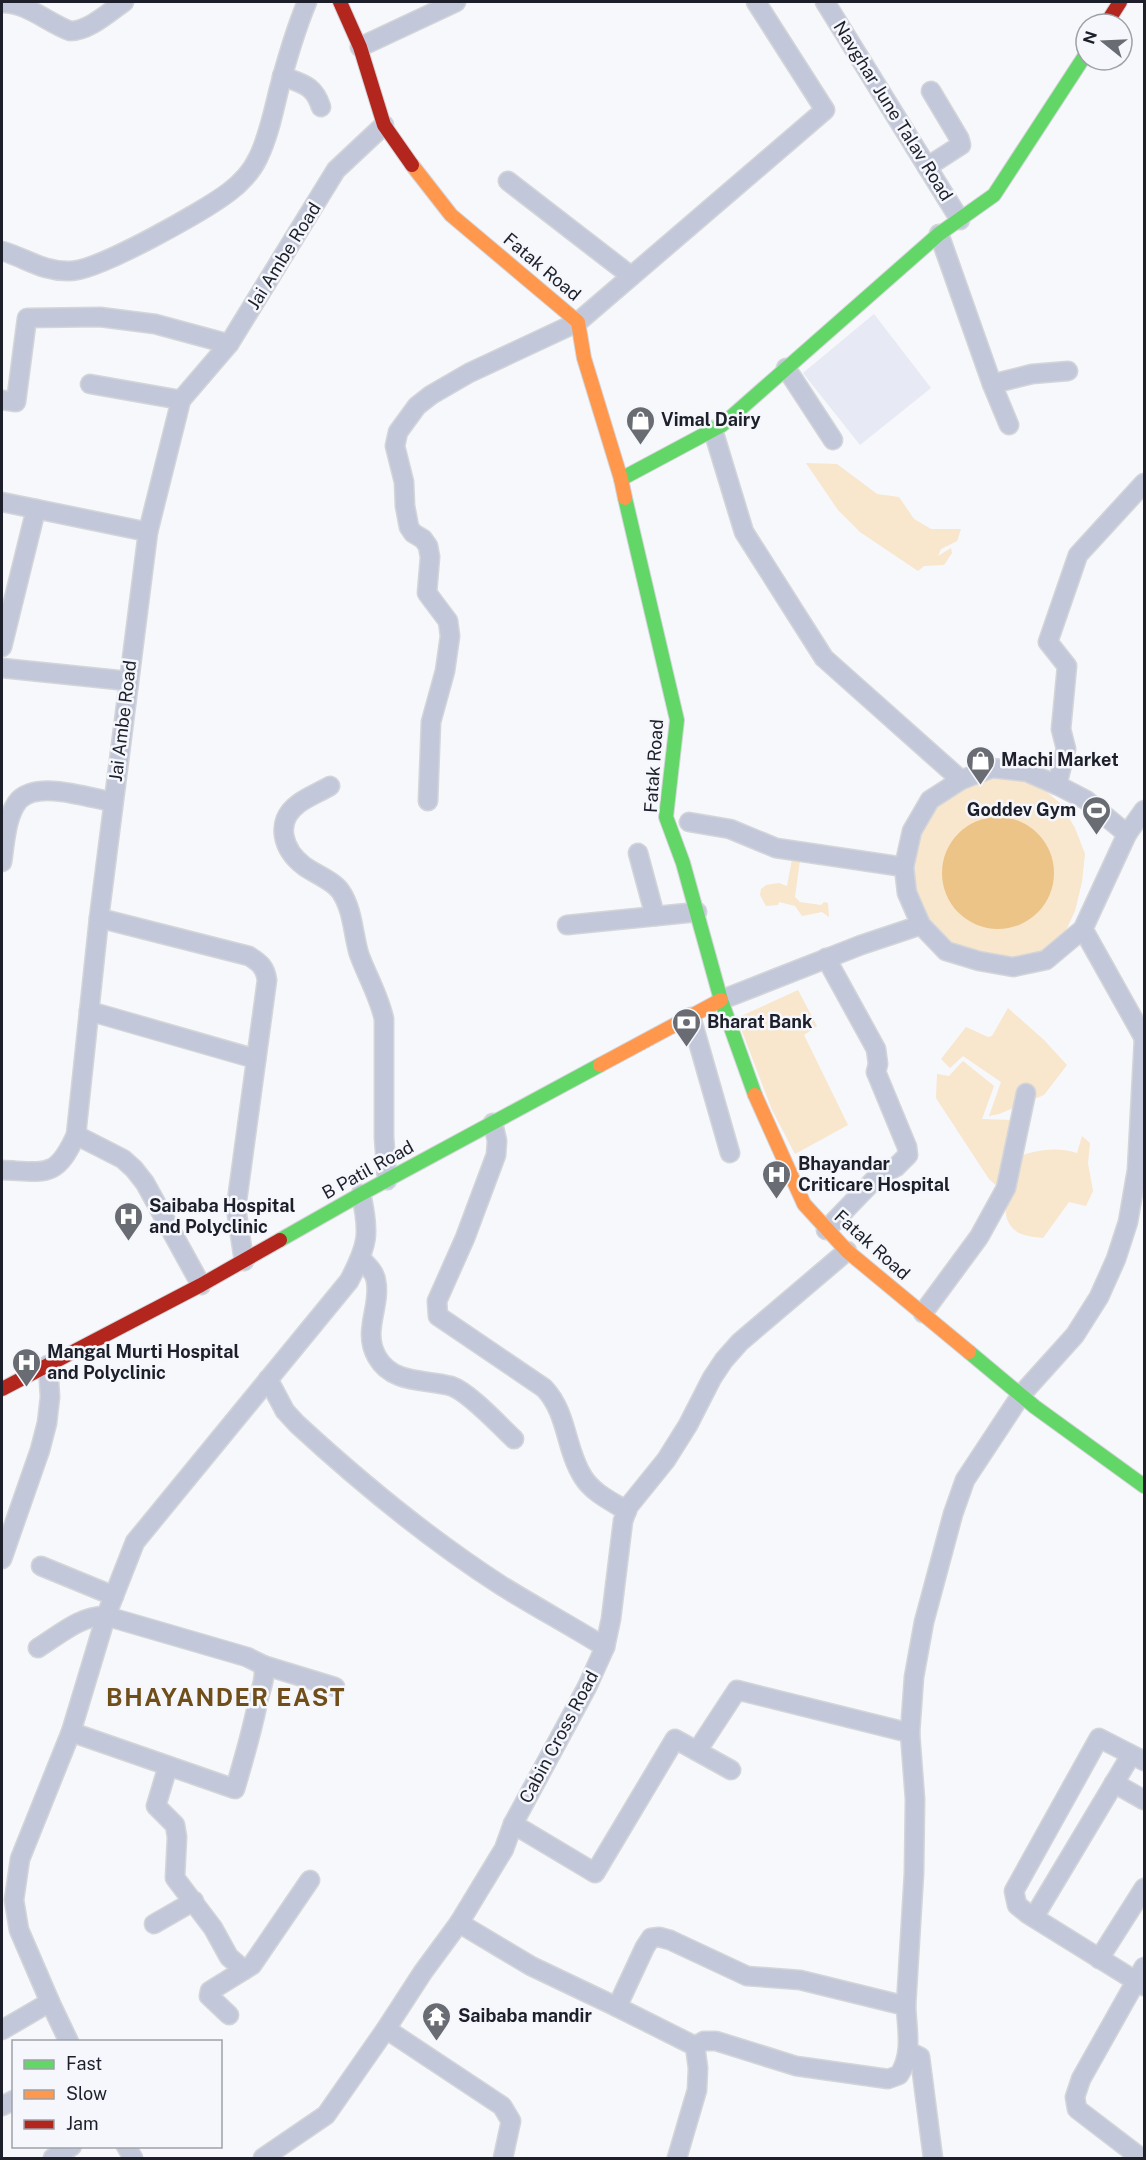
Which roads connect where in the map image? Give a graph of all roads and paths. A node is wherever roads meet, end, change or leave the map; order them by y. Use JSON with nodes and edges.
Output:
{"nodes":[{"id":1,"x":124,"y":2,"type":"edge"},
{"id":2,"x":307,"y":2,"type":"edge"},
{"id":3,"x":339,"y":2,"type":"edge"},
{"id":4,"x":456,"y":2,"type":"edge"},
{"id":5,"x":756,"y":2,"type":"edge"},
{"id":6,"x":825,"y":2,"type":"edge"},
{"id":7,"x":2,"y":3,"type":"edge"},
{"id":8,"x":360,"y":47,"type":"junction"},
{"id":9,"x":1074,"y":72,"type":"edge"},
{"id":10,"x":282,"y":76,"type":"junction"},
{"id":11,"x":931,"y":90,"type":"dead end"},
{"id":12,"x":321,"y":108,"type":"dead end"},
{"id":13,"x":384,"y":125,"type":"junction"},
{"id":14,"x":927,"y":167,"type":"junction"},
{"id":15,"x":508,"y":181,"type":"dead end"},
{"id":16,"x":960,"y":220,"type":"junction"},
{"id":17,"x":939,"y":234,"type":"junction"},
{"id":18,"x":2,"y":251,"type":"edge"},
{"id":19,"x":631,"y":276,"type":"junction"},
{"id":20,"x":579,"y":322,"type":"junction"},
{"id":21,"x":229,"y":344,"type":"junction"},
{"id":22,"x":786,"y":368,"type":"junction"},
{"id":23,"x":1068,"y":371,"type":"dead end"},
{"id":24,"x":90,"y":384,"type":"dead end"},
{"id":25,"x":992,"y":384,"type":"junction"},
{"id":26,"x":2,"y":400,"type":"edge"},
{"id":27,"x":181,"y":400,"type":"junction"},
{"id":28,"x":1009,"y":425,"type":"dead end"},
{"id":29,"x":713,"y":430,"type":"junction"},
{"id":30,"x":833,"y":440,"type":"dead end"},
{"id":31,"x":621,"y":479,"type":"junction"},
{"id":32,"x":1144,"y":483,"type":"edge"},
{"id":33,"x":2,"y":502,"type":"edge"},
{"id":34,"x":36,"y":509,"type":"junction"},
{"id":35,"x":148,"y":532,"type":"junction"},
{"id":36,"x":2,"y":647,"type":"edge"},
{"id":37,"x":2,"y":668,"type":"edge"},
{"id":38,"x":128,"y":681,"type":"junction"},
{"id":39,"x":961,"y":780,"type":"junction"},
{"id":40,"x":1057,"y":785,"type":"junction"},
{"id":41,"x":330,"y":786,"type":"dead end"},
{"id":42,"x":428,"y":801,"type":"dead end"},
{"id":43,"x":113,"y":802,"type":"junction"},
{"id":44,"x":1144,"y":810,"type":"edge"},
{"id":45,"x":689,"y":822,"type":"dead end"},
{"id":46,"x":1127,"y":834,"type":"junction"},
{"id":47,"x":3,"y":839,"type":"edge"},
{"id":48,"x":638,"y":853,"type":"dead end"},
{"id":49,"x":2,"y":862,"type":"edge"},
{"id":50,"x":904,"y":867,"type":"junction"},
{"id":51,"x":697,"y":912,"type":"junction"},
{"id":52,"x":655,"y":916,"type":"junction"},
{"id":53,"x":99,"y":918,"type":"junction"},
{"id":54,"x":567,"y":925,"type":"dead end"},
{"id":55,"x":921,"y":925,"type":"junction"},
{"id":56,"x":1083,"y":929,"type":"junction"},
{"id":57,"x":826,"y":958,"type":"junction"},
{"id":58,"x":721,"y":1000,"type":"junction"},
{"id":59,"x":89,"y":1011,"type":"junction"},
{"id":60,"x":691,"y":1017,"type":"junction"},
{"id":61,"x":1144,"y":1038,"type":"edge"},
{"id":62,"x":256,"y":1059,"type":"junction"},
{"id":63,"x":1026,"y":1093,"type":"dead end"},
{"id":64,"x":493,"y":1123,"type":"junction"},
{"id":65,"x":76,"y":1135,"type":"junction"},
{"id":66,"x":730,"y":1153,"type":"dead end"},
{"id":67,"x":2,"y":1170,"type":"edge"},
{"id":68,"x":387,"y":1180,"type":"junction"},
{"id":69,"x":361,"y":1194,"type":"junction"},
{"id":70,"x":826,"y":1230,"type":"junction"},
{"id":71,"x":847,"y":1251,"type":"junction"},
{"id":72,"x":361,"y":1259,"type":"junction"},
{"id":73,"x":244,"y":1261,"type":"junction"},
{"id":74,"x":201,"y":1285,"type":"junction"},
{"id":75,"x":923,"y":1313,"type":"junction"},
{"id":76,"x":48,"y":1365,"type":"junction"},
{"id":77,"x":268,"y":1379,"type":"junction"},
{"id":78,"x":2,"y":1389,"type":"edge"},
{"id":79,"x":1021,"y":1395,"type":"junction"},
{"id":80,"x":514,"y":1439,"type":"dead end"},
{"id":81,"x":1144,"y":1486,"type":"edge"},
{"id":82,"x":627,"y":1510,"type":"junction"},
{"id":83,"x":2,"y":1559,"type":"edge"},
{"id":84,"x":41,"y":1566,"type":"dead end"},
{"id":85,"x":114,"y":1596,"type":"junction"},
{"id":86,"x":106,"y":1616,"type":"junction"},
{"id":87,"x":605,"y":1647,"type":"junction"},
{"id":88,"x":38,"y":1648,"type":"dead end"},
{"id":89,"x":263,"y":1665,"type":"junction"},
{"id":90,"x":335,"y":1687,"type":"dead end"},
{"id":91,"x":71,"y":1732,"type":"junction"},
{"id":92,"x":910,"y":1733,"type":"junction"},
{"id":93,"x":697,"y":1750,"type":"junction"},
{"id":94,"x":1138,"y":1758,"type":"edge"},
{"id":95,"x":168,"y":1766,"type":"junction"},
{"id":96,"x":731,"y":1770,"type":"dead end"},
{"id":97,"x":1114,"y":1783,"type":"junction"},
{"id":98,"x":1144,"y":1800,"type":"edge"},
{"id":99,"x":513,"y":1824,"type":"junction"},
{"id":100,"x":310,"y":1880,"type":"dead end"},
{"id":101,"x":1144,"y":1888,"type":"edge"},
{"id":102,"x":8,"y":1896,"type":"edge"},
{"id":103,"x":194,"y":1901,"type":"junction"},
{"id":104,"x":1034,"y":1917,"type":"junction"},
{"id":105,"x":459,"y":1923,"type":"junction"},
{"id":106,"x":154,"y":1924,"type":"dead end"},
{"id":107,"x":1099,"y":1959,"type":"junction"},
{"id":108,"x":244,"y":1970,"type":"junction"},
{"id":109,"x":1142,"y":1978,"type":"edge"},
{"id":110,"x":50,"y":2002,"type":"junction"},
{"id":111,"x":906,"y":2006,"type":"junction"},
{"id":112,"x":617,"y":2007,"type":"junction"},
{"id":113,"x":229,"y":2015,"type":"dead end"},
{"id":114,"x":386,"y":2029,"type":"junction"},
{"id":115,"x":2,"y":2030,"type":"edge"},
{"id":116,"x":68,"y":2040,"type":"edge"},
{"id":117,"x":695,"y":2046,"type":"junction"},
{"id":118,"x":908,"y":2051,"type":"junction"},
{"id":119,"x":69,"y":2148,"type":"edge"},
{"id":120,"x":53,"y":2158,"type":"edge"},
{"id":121,"x":263,"y":2158,"type":"edge"},
{"id":122,"x":503,"y":2158,"type":"edge"},
{"id":123,"x":676,"y":2158,"type":"edge"},
{"id":124,"x":933,"y":2158,"type":"edge"},
{"id":125,"x":1141,"y":2158,"type":"edge"}],
"edges":[{"from":1,"to":7,"type":"street"},
{"from":2,"to":10,"type":"street"},
{"from":3,"to":8,"type":"main road","name":"Fatak Road"},
{"from":4,"to":8,"type":"street"},
{"from":5,"to":19,"type":"street"},
{"from":6,"to":14,"type":"street","name":"Navghar June Talav Road"},
{"from":8,"to":13,"type":"main road","name":"Fatak Road"},
{"from":9,"to":16,"type":"main road"},
{"from":10,"to":12,"type":"street"},
{"from":10,"to":18,"type":"street"},
{"from":11,"to":14,"type":"street"},
{"from":13,"to":20,"type":"main road","name":"Fatak Road"},
{"from":13,"to":21,"type":"street","name":"Jai Ambe Road"},
{"from":14,"to":16,"type":"street","name":"Navghar June Talav Road"},
{"from":15,"to":19,"type":"street"},
{"from":16,"to":17,"type":"main road"},
{"from":17,"to":22,"type":"main road"},
{"from":17,"to":25,"type":"street"},
{"from":19,"to":20,"type":"street"},
{"from":20,"to":31,"type":"main road","name":"Fatak Road"},
{"from":20,"to":42,"type":"street"},
{"from":21,"to":26,"type":"street"},
{"from":21,"to":27,"type":"street","name":"Jai Ambe Road"},
{"from":22,"to":29,"type":"main road"},
{"from":22,"to":30,"type":"street"},
{"from":23,"to":25,"type":"street"},
{"from":24,"to":27,"type":"street"},
{"from":25,"to":28,"type":"street"},
{"from":27,"to":35,"type":"street","name":"Jai Ambe Road"},
{"from":29,"to":31,"type":"main road"},
{"from":29,"to":39,"type":"street"},
{"from":31,"to":51,"type":"main road","name":"Fatak Road"},
{"from":32,"to":40,"type":"street"},
{"from":33,"to":34,"type":"street"},
{"from":34,"to":35,"type":"street"},
{"from":34,"to":36,"type":"street"},
{"from":35,"to":38,"type":"street","name":"Jai Ambe Road"},
{"from":37,"to":38,"type":"street"},
{"from":38,"to":43,"type":"street","name":"Jai Ambe Road"},
{"from":39,"to":40,"type":"street"},
{"from":39,"to":50,"type":"street"},
{"from":40,"to":46,"type":"street"},
{"from":41,"to":68,"type":"street"},
{"from":43,"to":47,"type":"street"},
{"from":43,"to":53,"type":"street","name":"Jai Ambe Road"},
{"from":44,"to":46,"type":"street"},
{"from":45,"to":50,"type":"street"},
{"from":46,"to":56,"type":"street"},
{"from":47,"to":49,"type":"street"},
{"from":48,"to":52,"type":"street"},
{"from":50,"to":55,"type":"street"},
{"from":51,"to":52,"type":"street"},
{"from":51,"to":58,"type":"main road","name":"Fatak Road"},
{"from":52,"to":54,"type":"street"},
{"from":53,"to":59,"type":"street","name":"Jai Ambe Road"},
{"from":53,"to":62,"type":"street"},
{"from":55,"to":56,"type":"street"},
{"from":55,"to":57,"type":"street"},
{"from":56,"to":61,"type":"street"},
{"from":57,"to":58,"type":"street"},
{"from":57,"to":70,"type":"street"},
{"from":58,"to":60,"type":"main road","name":"B Patil Road"},
{"from":58,"to":70,"type":"main road","name":"Fatak Road"},
{"from":59,"to":62,"type":"street"},
{"from":59,"to":65,"type":"street","name":"Jai Ambe Road"},
{"from":60,"to":64,"type":"main road","name":"B Patil Road"},
{"from":60,"to":66,"type":"street"},
{"from":61,"to":79,"type":"street"},
{"from":62,"to":73,"type":"street"},
{"from":63,"to":75,"type":"street"},
{"from":64,"to":68,"type":"main road","name":"B Patil Road"},
{"from":64,"to":82,"type":"street"},
{"from":65,"to":67,"type":"street"},
{"from":65,"to":74,"type":"street"},
{"from":68,"to":69,"type":"main road","name":"B Patil Road"},
{"from":69,"to":72,"type":"street"},
{"from":69,"to":73,"type":"main road","name":"B Patil Road"},
{"from":70,"to":71,"type":"main road","name":"Fatak Road"},
{"from":71,"to":75,"type":"main road","name":"Fatak Road"},
{"from":71,"to":82,"type":"street","name":"Cabin Cross Road"},
{"from":72,"to":77,"type":"street"},
{"from":72,"to":80,"type":"street"},
{"from":73,"to":74,"type":"main road","name":"B Patil Road"},
{"from":74,"to":76,"type":"main road","name":"B Patil Road"},
{"from":75,"to":79,"type":"main road","name":"Fatak Road"},
{"from":76,"to":78,"type":"main road","name":"B Patil Road"},
{"from":76,"to":83,"type":"street"},
{"from":77,"to":85,"type":"street"},
{"from":77,"to":87,"type":"street"},
{"from":79,"to":81,"type":"main road","name":"Fatak Road"},
{"from":79,"to":92,"type":"street"},
{"from":82,"to":87,"type":"street","name":"Cabin Cross Road"},
{"from":84,"to":85,"type":"street"},
{"from":85,"to":86,"type":"street"},
{"from":86,"to":88,"type":"street"},
{"from":86,"to":89,"type":"street"},
{"from":86,"to":91,"type":"street"},
{"from":87,"to":99,"type":"street","name":"Cabin Cross Road"},
{"from":89,"to":90,"type":"street"},
{"from":89,"to":95,"type":"street"},
{"from":91,"to":95,"type":"street"},
{"from":91,"to":102,"type":"street"},
{"from":92,"to":93,"type":"street"},
{"from":92,"to":111,"type":"street"},
{"from":93,"to":96,"type":"street"},
{"from":93,"to":99,"type":"street"},
{"from":94,"to":97,"type":"street"},
{"from":94,"to":104,"type":"street"},
{"from":95,"to":103,"type":"street"},
{"from":97,"to":98,"type":"street"},
{"from":97,"to":104,"type":"street"},
{"from":99,"to":105,"type":"street","name":"Cabin Cross Road"},
{"from":100,"to":108,"type":"street"},
{"from":101,"to":107,"type":"street"},
{"from":102,"to":110,"type":"street"},
{"from":103,"to":106,"type":"street"},
{"from":103,"to":108,"type":"street"},
{"from":104,"to":107,"type":"street"},
{"from":105,"to":112,"type":"street"},
{"from":105,"to":114,"type":"street","name":"Cabin Cross Road"},
{"from":107,"to":109,"type":"street"},
{"from":108,"to":113,"type":"street"},
{"from":109,"to":125,"type":"street"},
{"from":110,"to":115,"type":"street"},
{"from":110,"to":116,"type":"street"},
{"from":111,"to":112,"type":"street"},
{"from":111,"to":118,"type":"street"},
{"from":112,"to":117,"type":"street"},
{"from":114,"to":121,"type":"street","name":"Cabin Cross Road"},
{"from":114,"to":122,"type":"street"},
{"from":117,"to":118,"type":"street"},
{"from":117,"to":123,"type":"street"},
{"from":118,"to":124,"type":"street"},
{"from":119,"to":120,"type":"street"}]}
